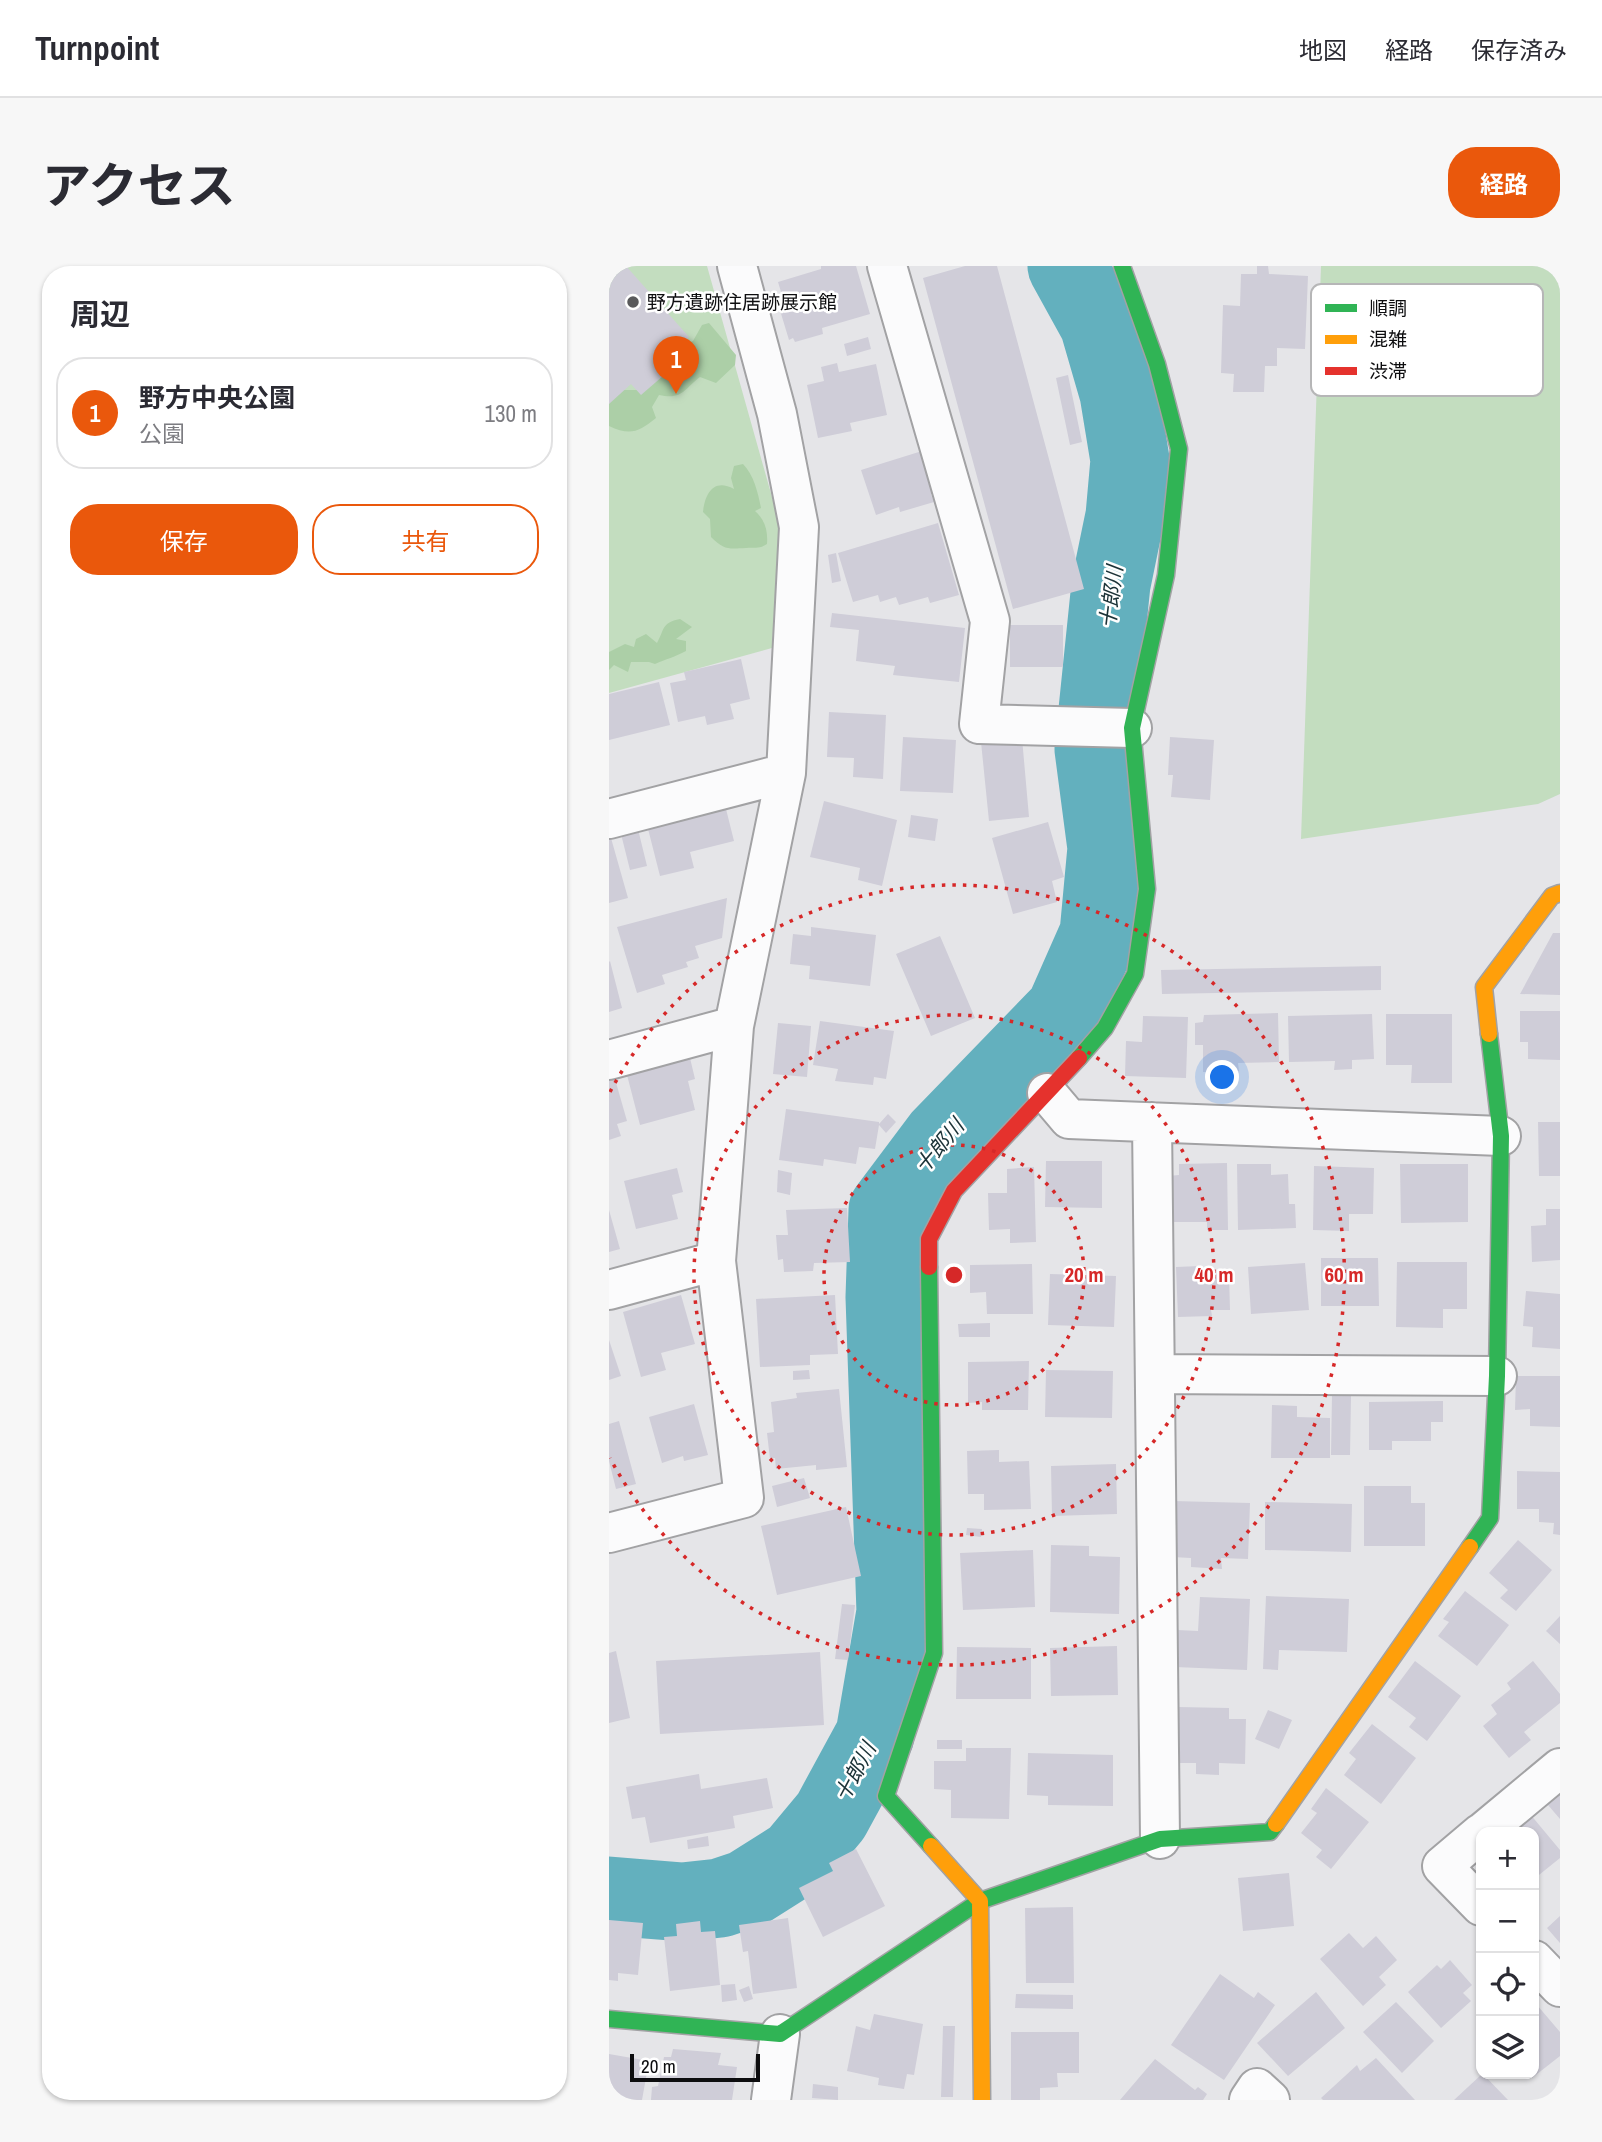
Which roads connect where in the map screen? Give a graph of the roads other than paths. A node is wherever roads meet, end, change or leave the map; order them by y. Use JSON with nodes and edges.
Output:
{"nodes":[{"id":1,"x":737,"y":266,"type":"edge"},
{"id":2,"x":887,"y":266,"type":"edge"},
{"id":3,"x":1122,"y":266,"type":"edge"},
{"id":4,"x":1132,"y":728,"type":"junction"},
{"id":5,"x":786,"y":773,"type":"junction"},
{"id":6,"x":609,"y":818,"type":"edge"},
{"id":7,"x":1560,"y":893,"type":"edge"},
{"id":8,"x":734,"y":1026,"type":"junction"},
{"id":9,"x":609,"y":1060,"type":"edge"},
{"id":10,"x":1047,"y":1093,"type":"junction"},
{"id":11,"x":1152,"y":1122,"type":"junction"},
{"id":12,"x":1501,"y":1136,"type":"junction"},
{"id":13,"x":716,"y":1261,"type":"junction"},
{"id":14,"x":609,"y":1290,"type":"edge"},
{"id":15,"x":1155,"y":1374,"type":"junction"},
{"id":16,"x":1497,"y":1376,"type":"junction"},
{"id":17,"x":609,"y":1533,"type":"edge"},
{"id":18,"x":1560,"y":1768,"type":"edge"},
{"id":19,"x":1489,"y":1827,"type":"edge"},
{"id":20,"x":1476,"y":1838,"type":"edge"},
{"id":21,"x":1160,"y":1839,"type":"junction"},
{"id":22,"x":980,"y":1901,"type":"junction"},
{"id":23,"x":1476,"y":1901,"type":"edge"},
{"id":24,"x":1539,"y":1965,"type":"edge"},
{"id":25,"x":1560,"y":1987,"type":"edge"},
{"id":26,"x":609,"y":2019,"type":"edge"},
{"id":27,"x":780,"y":2034,"type":"junction"},
{"id":28,"x":771,"y":2100,"type":"edge"},
{"id":29,"x":982,"y":2100,"type":"edge"},
{"id":30,"x":1249,"y":2100,"type":"edge"},
{"id":31,"x":1270,"y":2100,"type":"edge"}],
"edges":[{"from":1,"to":5,"type":"street"},
{"from":2,"to":4,"type":"street"},
{"from":3,"to":4,"type":"street"},
{"from":4,"to":10,"type":"street"},
{"from":5,"to":6,"type":"street"},
{"from":5,"to":8,"type":"street"},
{"from":7,"to":12,"type":"street"},
{"from":8,"to":9,"type":"street"},
{"from":8,"to":13,"type":"street"},
{"from":10,"to":11,"type":"street"},
{"from":10,"to":22,"type":"street"},
{"from":11,"to":12,"type":"street"},
{"from":11,"to":15,"type":"street"},
{"from":12,"to":16,"type":"street"},
{"from":13,"to":14,"type":"street"},
{"from":13,"to":17,"type":"street"},
{"from":15,"to":16,"type":"street"},
{"from":15,"to":21,"type":"street"},
{"from":16,"to":21,"type":"street"},
{"from":18,"to":19,"type":"street"},
{"from":20,"to":23,"type":"street"},
{"from":21,"to":22,"type":"street"},
{"from":22,"to":27,"type":"street"},
{"from":22,"to":29,"type":"street"},
{"from":24,"to":25,"type":"street"},
{"from":26,"to":27,"type":"street"},
{"from":27,"to":28,"type":"street"},
{"from":30,"to":31,"type":"street"}]}
